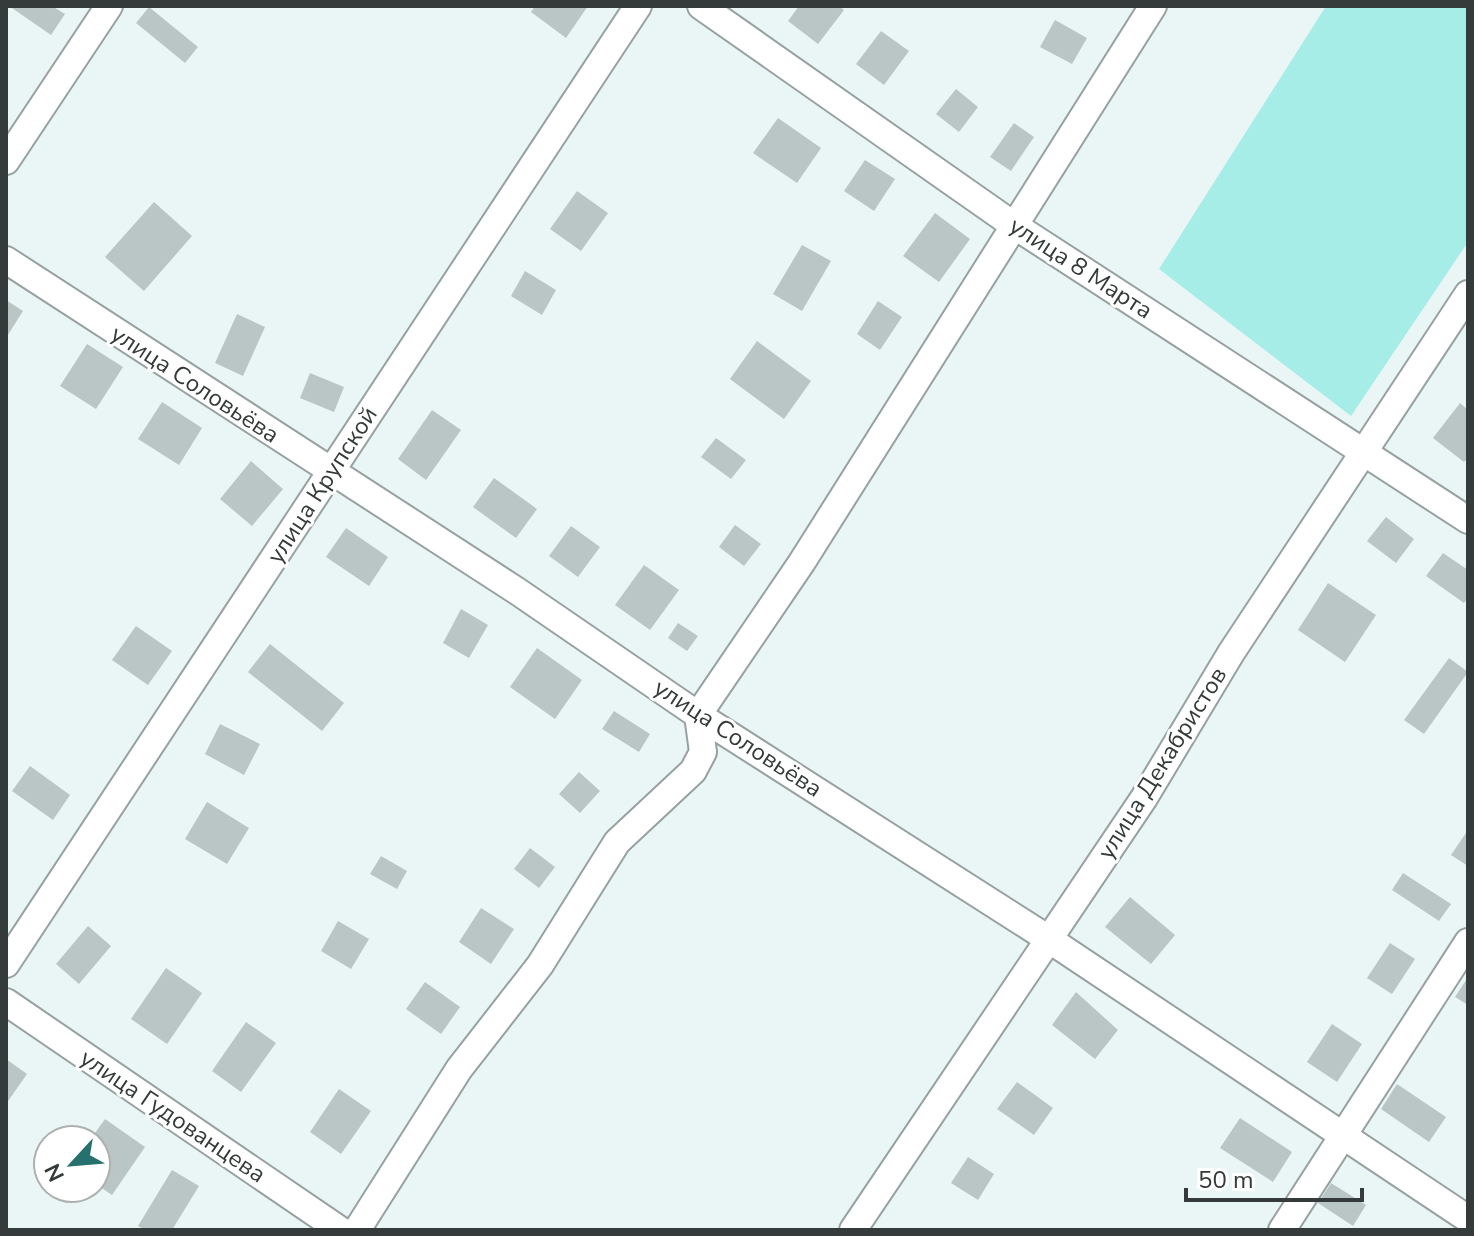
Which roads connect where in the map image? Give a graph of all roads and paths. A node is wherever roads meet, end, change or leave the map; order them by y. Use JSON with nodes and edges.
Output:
{"nodes":[{"id":1,"x":109,"y":6,"type":"edge"},
{"id":2,"x":638,"y":6,"type":"edge"},
{"id":3,"x":701,"y":6,"type":"edge"},
{"id":4,"x":1153,"y":6,"type":"edge"},
{"id":5,"x":6,"y":161,"type":"edge"},
{"id":6,"x":1012,"y":224,"type":"junction"},
{"id":7,"x":6,"y":260,"type":"edge"},
{"id":8,"x":1468,"y":294,"type":"edge"},
{"id":9,"x":1364,"y":450,"type":"junction"},
{"id":10,"x":330,"y":473,"type":"junction"},
{"id":11,"x":1468,"y":520,"type":"edge"},
{"id":12,"x":698,"y":715,"type":"junction"},
{"id":13,"x":1047,"y":938,"type":"junction"},
{"id":14,"x":1468,"y":942,"type":"edge"},
{"id":15,"x":6,"y":964,"type":"edge"},
{"id":16,"x":6,"y":1002,"type":"edge"},
{"id":17,"x":1344,"y":1134,"type":"junction"},
{"id":18,"x":1468,"y":1219,"type":"edge"},
{"id":19,"x":340,"y":1230,"type":"edge"},
{"id":20,"x":357,"y":1230,"type":"edge"},
{"id":21,"x":853,"y":1230,"type":"edge"},
{"id":22,"x":1282,"y":1230,"type":"edge"}],
"edges":[{"from":1,"to":5,"type":"street"},
{"from":2,"to":10,"type":"street","name":"улица Крупской"},
{"from":3,"to":6,"type":"street","name":"улица 8 Марта"},
{"from":4,"to":6,"type":"street"},
{"from":6,"to":9,"type":"street","name":"улица 8 Марта"},
{"from":6,"to":12,"type":"street"},
{"from":7,"to":10,"type":"street","name":"улица Соловьёва"},
{"from":8,"to":9,"type":"street","name":"улица Декабристов"},
{"from":9,"to":11,"type":"street","name":"улица 8 Марта"},
{"from":9,"to":13,"type":"street","name":"улица Декабристов"},
{"from":10,"to":12,"type":"street","name":"улица Соловьёва"},
{"from":10,"to":15,"type":"street","name":"улица Крупской"},
{"from":12,"to":13,"type":"street","name":"улица Соловьёва"},
{"from":12,"to":20,"type":"street"},
{"from":13,"to":17,"type":"street","name":"улица Соловьёва"},
{"from":13,"to":21,"type":"street","name":"улица Декабристов"},
{"from":14,"to":17,"type":"street"},
{"from":16,"to":19,"type":"street","name":"улица Гудованцева"},
{"from":17,"to":18,"type":"street","name":"улица Соловьёва"},
{"from":17,"to":22,"type":"street"}]}
